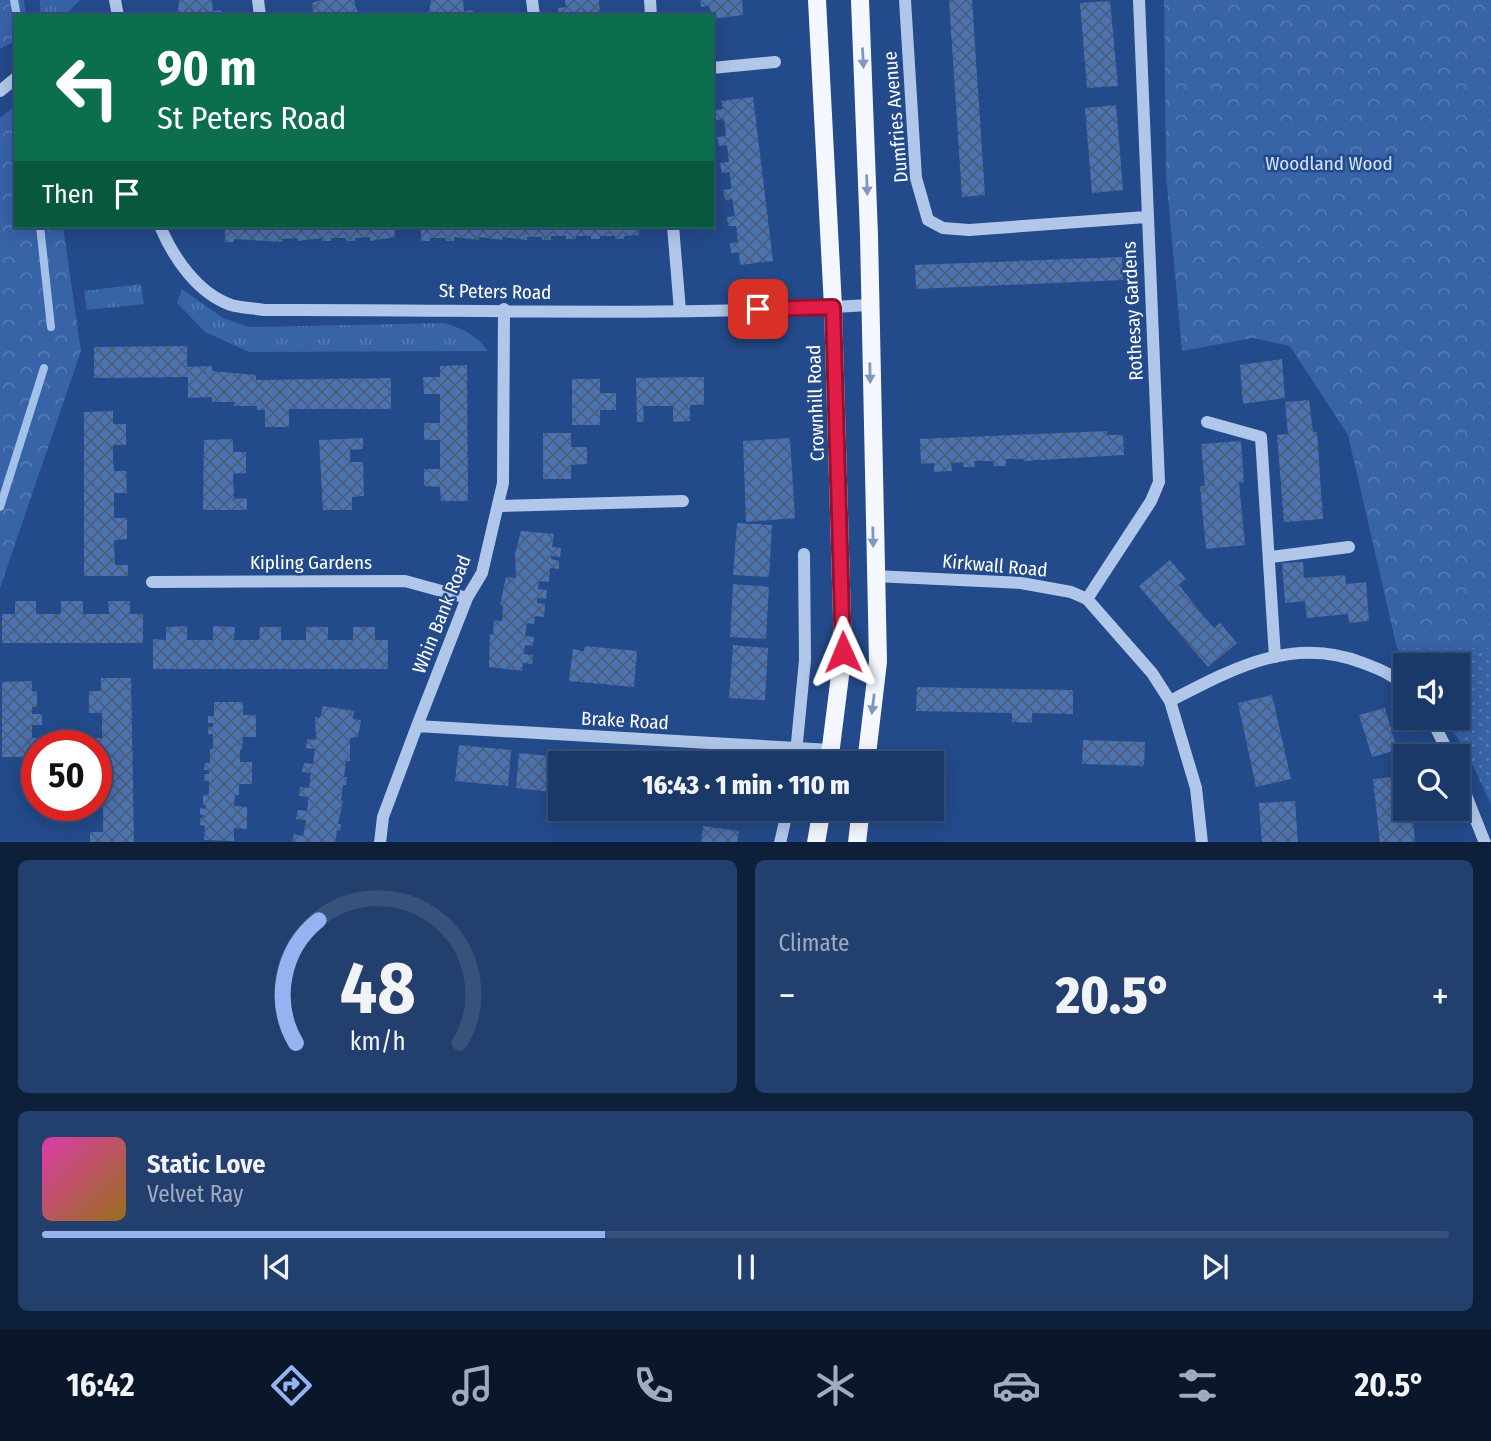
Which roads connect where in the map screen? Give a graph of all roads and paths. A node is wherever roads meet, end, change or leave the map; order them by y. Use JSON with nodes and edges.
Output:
{"nodes":[{"id":1,"x":817,"y":0,"type":"edge"},
{"id":2,"x":860,"y":0,"type":"edge"},
{"id":3,"x":905,"y":0,"type":"edge"},
{"id":4,"x":1139,"y":0,"type":"edge"},
{"id":5,"x":775,"y":62,"type":"dead end"},
{"id":6,"x":714,"y":68,"type":"edge"},
{"id":7,"x":1146,"y":217,"type":"junction"},
{"id":8,"x":161,"y":228,"type":"edge"},
{"id":9,"x":673,"y":228,"type":"edge"},
{"id":10,"x":868,"y":305,"type":"junction"},
{"id":11,"x":833,"y":307,"type":"junction"},
{"id":12,"x":504,"y":309,"type":"junction"},
{"id":13,"x":680,"y":312,"type":"junction"},
{"id":14,"x":1208,"y":422,"type":"dead end"},
{"id":15,"x":683,"y":501,"type":"dead end"},
{"id":16,"x":499,"y":506,"type":"junction"},
{"id":17,"x":1349,"y":547,"type":"dead end"},
{"id":18,"x":804,"y":554,"type":"dead end"},
{"id":19,"x":1271,"y":557,"type":"junction"},
{"id":20,"x":874,"y":576,"type":"junction"},
{"id":21,"x":152,"y":582,"type":"dead end"},
{"id":22,"x":467,"y":598,"type":"junction"},
{"id":23,"x":1087,"y":599,"type":"junction"},
{"id":24,"x":1275,"y":657,"type":"junction"},
{"id":25,"x":1393,"y":675,"type":"edge"},
{"id":26,"x":1170,"y":701,"type":"junction"},
{"id":27,"x":416,"y":726,"type":"junction"},
{"id":28,"x":797,"y":748,"type":"junction"},
{"id":29,"x":797,"y":751,"type":"edge"},
{"id":30,"x":809,"y":751,"type":"edge"},
{"id":31,"x":831,"y":751,"type":"edge"},
{"id":32,"x":867,"y":751,"type":"edge"},
{"id":33,"x":1470,"y":805,"type":"edge"},
{"id":34,"x":785,"y":821,"type":"edge"},
{"id":35,"x":819,"y":821,"type":"edge"},
{"id":36,"x":859,"y":821,"type":"edge"},
{"id":37,"x":380,"y":842,"type":"edge"},
{"id":38,"x":780,"y":842,"type":"edge"},
{"id":39,"x":816,"y":842,"type":"edge"},
{"id":40,"x":857,"y":842,"type":"edge"},
{"id":41,"x":1202,"y":842,"type":"edge"},
{"id":42,"x":1485,"y":842,"type":"edge"}],
"edges":[{"from":1,"to":11,"type":"main road","name":"Crownhill Road"},
{"from":2,"to":10,"type":"main road","one_way":true},
{"from":3,"to":7,"type":"street","name":"Dumfries Avenue"},
{"from":4,"to":7,"type":"street","name":"Rothesay Gardens"},
{"from":5,"to":6,"type":"street"},
{"from":7,"to":23,"type":"street","name":"Rothesay Gardens"},
{"from":8,"to":12,"type":"street","name":"St Peters Road"},
{"from":9,"to":13,"type":"street"},
{"from":10,"to":11,"type":"street","name":"St Peters Road"},
{"from":10,"to":20,"type":"main road","one_way":true},
{"from":11,"to":13,"type":"street","name":"St Peters Road"},
{"from":11,"to":31,"type":"main road","name":"Crownhill Road"},
{"from":12,"to":13,"type":"street","name":"St Peters Road"},
{"from":12,"to":16,"type":"street","name":"Whin Bank Road"},
{"from":14,"to":19,"type":"street"},
{"from":15,"to":16,"type":"street"},
{"from":16,"to":22,"type":"street","name":"Whin Bank Road"},
{"from":17,"to":19,"type":"street"},
{"from":18,"to":28,"type":"street"},
{"from":19,"to":24,"type":"street"},
{"from":20,"to":23,"type":"street","name":"Kirkwall Road"},
{"from":20,"to":32,"type":"main road","one_way":true},
{"from":21,"to":22,"type":"street","name":"Kipling Gardens"},
{"from":22,"to":27,"type":"street","name":"Whin Bank Road"},
{"from":23,"to":26,"type":"street"},
{"from":24,"to":25,"type":"street"},
{"from":24,"to":26,"type":"street"},
{"from":26,"to":41,"type":"street"},
{"from":27,"to":28,"type":"street","name":"Brake Road"},
{"from":27,"to":37,"type":"street","name":"Whin Bank Road"},
{"from":28,"to":29,"type":"street"},
{"from":28,"to":30,"type":"street","name":"Brake Road"},
{"from":33,"to":42,"type":"street"},
{"from":34,"to":38,"type":"street"},
{"from":35,"to":39,"type":"main road"},
{"from":36,"to":40,"type":"main road"}]}
